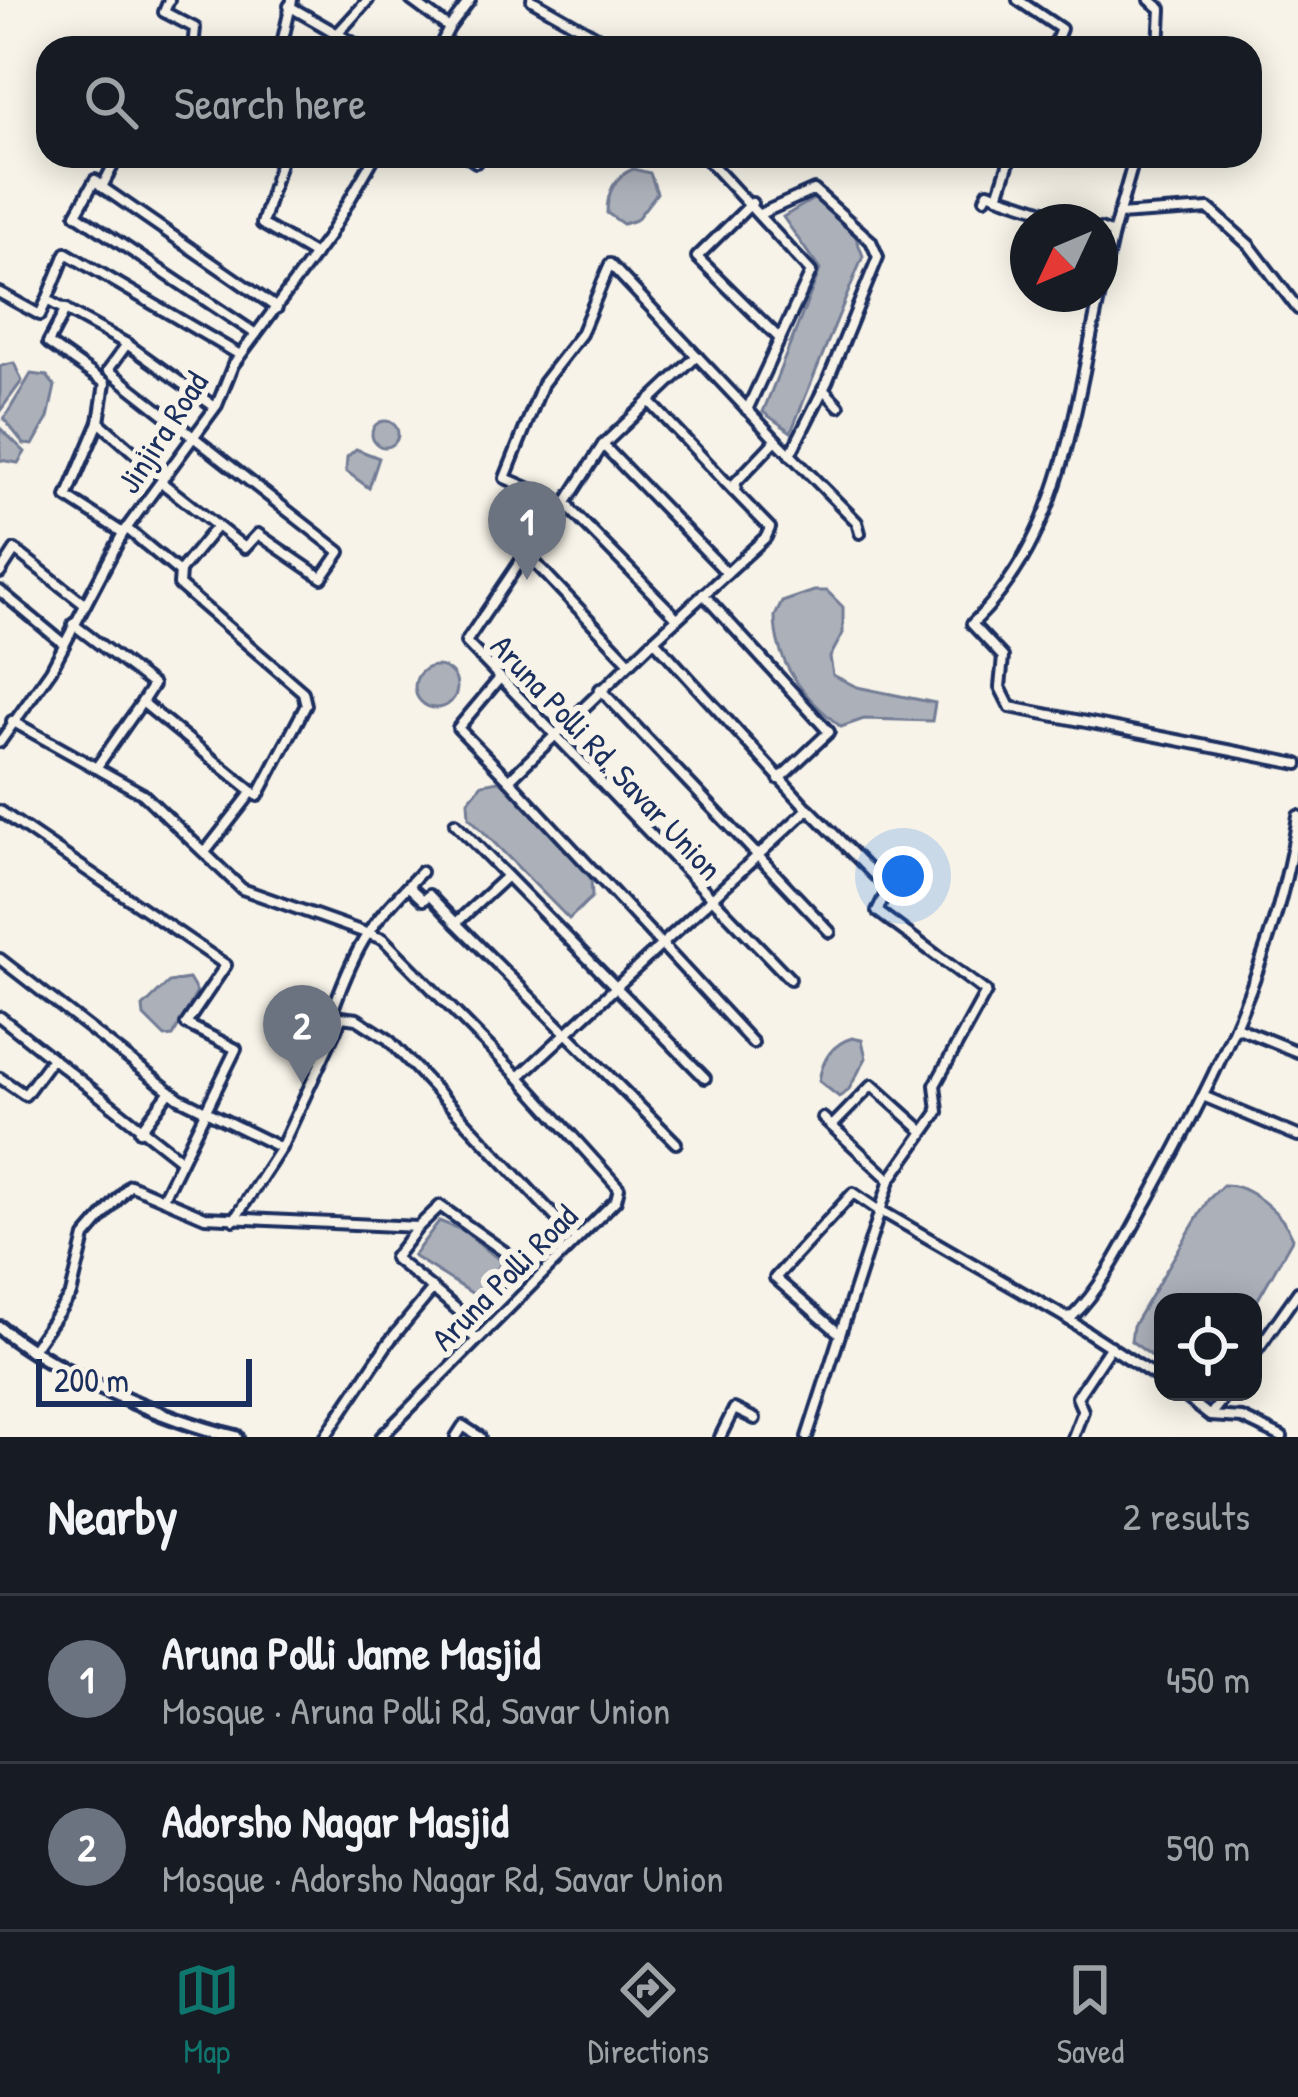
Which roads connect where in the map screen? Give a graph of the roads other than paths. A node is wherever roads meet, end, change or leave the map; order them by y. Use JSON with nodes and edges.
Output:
{"nodes":[{"id":1,"x":169,"y":0,"type":"edge"},
{"id":2,"x":368,"y":0,"type":"edge"},
{"id":3,"x":411,"y":0,"type":"edge"},
{"id":4,"x":470,"y":0,"type":"edge"},
{"id":5,"x":532,"y":0,"type":"edge"},
{"id":6,"x":1018,"y":0,"type":"edge"},
{"id":7,"x":1150,"y":0,"type":"edge"},
{"id":8,"x":290,"y":3,"type":"edge"},
{"id":9,"x":448,"y":28,"type":"junction"},
{"id":10,"x":338,"y":33,"type":"junction"},
{"id":11,"x":194,"y":36,"type":"edge"},
{"id":12,"x":283,"y":36,"type":"edge"},
{"id":13,"x":343,"y":36,"type":"edge"},
{"id":14,"x":444,"y":36,"type":"edge"},
{"id":15,"x":595,"y":36,"type":"edge"},
{"id":16,"x":1058,"y":36,"type":"edge"},
{"id":17,"x":1160,"y":36,"type":"edge"},
{"id":18,"x":112,"y":168,"type":"edge"},
{"id":19,"x":278,"y":168,"type":"edge"},
{"id":20,"x":368,"y":168,"type":"edge"},
{"id":21,"x":716,"y":168,"type":"edge"},
{"id":22,"x":1007,"y":168,"type":"edge"},
{"id":23,"x":1132,"y":168,"type":"edge"},
{"id":24,"x":102,"y":187,"type":"junction"},
{"id":25,"x":998,"y":196,"type":"junction"},
{"id":26,"x":985,"y":198,"type":"dead end"},
{"id":27,"x":752,"y":203,"type":"junction"},
{"id":28,"x":1023,"y":204,"type":"edge"},
{"id":29,"x":762,"y":213,"type":"junction"},
{"id":30,"x":1118,"y":215,"type":"joint"},
{"id":31,"x":315,"y":255,"type":"junction"},
{"id":32,"x":0,"y":293,"type":"edge"},
{"id":33,"x":47,"y":300,"type":"junction"},
{"id":34,"x":277,"y":308,"type":"junction"},
{"id":35,"x":66,"y":309,"type":"junction"},
{"id":36,"x":1298,"y":309,"type":"edge"},
{"id":37,"x":1096,"y":312,"type":"edge"},
{"id":38,"x":256,"y":334,"type":"junction"},
{"id":39,"x":780,"y":339,"type":"junction"},
{"id":40,"x":127,"y":344,"type":"junction"},
{"id":41,"x":240,"y":355,"type":"junction"},
{"id":42,"x":697,"y":356,"type":"junction"},
{"id":43,"x":823,"y":389,"type":"junction"},
{"id":44,"x":649,"y":400,"type":"junction"},
{"id":45,"x":839,"y":406,"type":"dead end"},
{"id":46,"x":215,"y":407,"type":"junction"},
{"id":47,"x":747,"y":410,"type":"junction"},
{"id":48,"x":99,"y":422,"type":"junction"},
{"id":49,"x":194,"y":438,"type":"junction"},
{"id":50,"x":776,"y":440,"type":"junction"},
{"id":51,"x":603,"y":445,"type":"junction"},
{"id":52,"x":790,"y":454,"type":"junction"},
{"id":53,"x":162,"y":480,"type":"junction"},
{"id":54,"x":735,"y":492,"type":"junction"},
{"id":55,"x":567,"y":505,"type":"junction"},
{"id":56,"x":217,"y":526,"type":"junction"},
{"id":57,"x":124,"y":531,"type":"junction"},
{"id":58,"x":860,"y":533,"type":"dead end"},
{"id":59,"x":526,"y":553,"type":"junction"},
{"id":60,"x":180,"y":571,"type":"junction"},
{"id":61,"x":0,"y":573,"type":"edge"},
{"id":62,"x":727,"y":573,"type":"junction"},
{"id":63,"x":0,"y":591,"type":"edge"},
{"id":64,"x":703,"y":594,"type":"junction"},
{"id":65,"x":84,"y":604,"type":"junction"},
{"id":66,"x":676,"y":617,"type":"junction"},
{"id":67,"x":73,"y":624,"type":"junction"},
{"id":68,"x":654,"y":640,"type":"junction"},
{"id":69,"x":64,"y":644,"type":"junction"},
{"id":70,"x":629,"y":662,"type":"junction"},
{"id":71,"x":500,"y":678,"type":"junction"},
{"id":72,"x":600,"y":689,"type":"junction"},
{"id":73,"x":142,"y":702,"type":"junction"},
{"id":74,"x":12,"y":722,"type":"junction"},
{"id":75,"x":554,"y":735,"type":"junction"},
{"id":76,"x":0,"y":742,"type":"edge"},
{"id":77,"x":1298,"y":764,"type":"edge"},
{"id":78,"x":96,"y":768,"type":"junction"},
{"id":79,"x":779,"y":778,"type":"junction"},
{"id":80,"x":509,"y":780,"type":"junction"},
{"id":81,"x":252,"y":792,"type":"junction"},
{"id":82,"x":808,"y":809,"type":"junction"},
{"id":83,"x":0,"y":811,"type":"edge"},
{"id":84,"x":1298,"y":816,"type":"edge"},
{"id":85,"x":455,"y":823,"type":"dead end"},
{"id":86,"x":206,"y":851,"type":"junction"},
{"id":87,"x":758,"y":856,"type":"junction"},
{"id":88,"x":421,"y":872,"type":"dead end"},
{"id":89,"x":506,"y":877,"type":"junction"},
{"id":90,"x":408,"y":886,"type":"junction"},
{"id":91,"x":711,"y":901,"type":"junction"},
{"id":92,"x":456,"y":923,"type":"junction"},
{"id":93,"x":365,"y":930,"type":"junction"},
{"id":94,"x":830,"y":932,"type":"dead end"},
{"id":95,"x":660,"y":945,"type":"junction"},
{"id":96,"x":0,"y":959,"type":"edge"},
{"id":97,"x":790,"y":979,"type":"dead end"},
{"id":98,"x":613,"y":988,"type":"junction"},
{"id":99,"x":0,"y":1017,"type":"edge"},
{"id":100,"x":341,"y":1017,"type":"junction"},
{"id":101,"x":1236,"y":1027,"type":"junction"},
{"id":102,"x":565,"y":1036,"type":"junction"},
{"id":103,"x":753,"y":1043,"type":"dead end"},
{"id":104,"x":1298,"y":1052,"type":"edge"},
{"id":105,"x":51,"y":1060,"type":"junction"},
{"id":106,"x":519,"y":1077,"type":"junction"},
{"id":107,"x":0,"y":1078,"type":"edge"},
{"id":108,"x":706,"y":1078,"type":"dead end"},
{"id":109,"x":170,"y":1091,"type":"junction"},
{"id":110,"x":1203,"y":1096,"type":"junction"},
{"id":111,"x":206,"y":1110,"type":"junction"},
{"id":112,"x":823,"y":1118,"type":"dead end"},
{"id":113,"x":832,"y":1126,"type":"junction"},
{"id":114,"x":140,"y":1131,"type":"junction"},
{"id":115,"x":923,"y":1131,"type":"junction"},
{"id":116,"x":1298,"y":1136,"type":"edge"},
{"id":117,"x":676,"y":1143,"type":"dead end"},
{"id":118,"x":281,"y":1148,"type":"junction"},
{"id":119,"x":182,"y":1160,"type":"junction"},
{"id":120,"x":890,"y":1180,"type":"junction"},
{"id":121,"x":164,"y":1196,"type":"junction"},
{"id":122,"x":878,"y":1209,"type":"junction"},
{"id":123,"x":234,"y":1220,"type":"junction"},
{"id":124,"x":418,"y":1227,"type":"junction"},
{"id":125,"x":575,"y":1238,"type":"junction"},
{"id":126,"x":433,"y":1289,"type":"junction"},
{"id":127,"x":1298,"y":1292,"type":"edge"},
{"id":128,"x":466,"y":1317,"type":"junction"},
{"id":129,"x":1065,"y":1317,"type":"junction"},
{"id":130,"x":0,"y":1328,"type":"edge"},
{"id":131,"x":840,"y":1334,"type":"junction"},
{"id":132,"x":476,"y":1339,"type":"junction"},
{"id":133,"x":1262,"y":1343,"type":"edge"},
{"id":134,"x":1111,"y":1346,"type":"junction"},
{"id":135,"x":31,"y":1352,"type":"junction"},
{"id":136,"x":1154,"y":1375,"type":"edge"},
{"id":137,"x":1191,"y":1401,"type":"edge"},
{"id":138,"x":1221,"y":1401,"type":"edge"},
{"id":139,"x":1210,"y":1416,"type":"junction"},
{"id":140,"x":755,"y":1419,"type":"dead end"},
{"id":141,"x":236,"y":1437,"type":"edge"},
{"id":142,"x":326,"y":1437,"type":"edge"},
{"id":143,"x":381,"y":1437,"type":"edge"},
{"id":144,"x":456,"y":1437,"type":"edge"},
{"id":145,"x":480,"y":1437,"type":"edge"},
{"id":146,"x":720,"y":1437,"type":"edge"},
{"id":147,"x":807,"y":1437,"type":"edge"},
{"id":148,"x":1073,"y":1437,"type":"edge"},
{"id":149,"x":1282,"y":1437,"type":"edge"}],
"edges":[{"from":1,"to":11,"type":"street"},
{"from":2,"to":10,"type":"street"},
{"from":3,"to":9,"type":"street"},
{"from":4,"to":9,"type":"street"},
{"from":5,"to":15,"type":"street"},
{"from":6,"to":16,"type":"street"},
{"from":7,"to":17,"type":"street"},
{"from":8,"to":10,"type":"street"},
{"from":8,"to":12,"type":"street"},
{"from":9,"to":14,"type":"street"},
{"from":10,"to":13,"type":"street"},
{"from":18,"to":24,"type":"street"},
{"from":19,"to":31,"type":"street"},
{"from":20,"to":31,"type":"street","name":"Jinjira Road"},
{"from":21,"to":27,"type":"street"},
{"from":22,"to":25,"type":"street"},
{"from":23,"to":30,"type":"street"},
{"from":24,"to":34,"type":"street"},
{"from":24,"to":38,"type":"street"},
{"from":25,"to":26,"type":"street"},
{"from":25,"to":28,"type":"street"},
{"from":27,"to":29,"type":"street"},
{"from":27,"to":39,"type":"street"},
{"from":29,"to":39,"type":"street"},
{"from":29,"to":43,"type":"street"},
{"from":30,"to":36,"type":"street"},
{"from":31,"to":34,"type":"street","name":"Jinjira Road"},
{"from":32,"to":33,"type":"street"},
{"from":33,"to":35,"type":"street"},
{"from":33,"to":41,"type":"street"},
{"from":34,"to":38,"type":"street","name":"Jinjira Road"},
{"from":35,"to":40,"type":"street"},
{"from":35,"to":48,"type":"street"},
{"from":37,"to":77,"type":"street"},
{"from":38,"to":41,"type":"street","name":"Jinjira Road"},
{"from":39,"to":47,"type":"street"},
{"from":40,"to":46,"type":"street"},
{"from":40,"to":49,"type":"street"},
{"from":41,"to":46,"type":"street","name":"Jinjira Road"},
{"from":42,"to":44,"type":"street"},
{"from":42,"to":47,"type":"street"},
{"from":42,"to":55,"type":"street"},
{"from":43,"to":45,"type":"street"},
{"from":43,"to":52,"type":"street"},
{"from":44,"to":51,"type":"street"},
{"from":44,"to":54,"type":"street"},
{"from":46,"to":49,"type":"street","name":"Jinjira Road"},
{"from":47,"to":50,"type":"street"},
{"from":48,"to":53,"type":"street"},
{"from":48,"to":57,"type":"street"},
{"from":49,"to":53,"type":"street","name":"Jinjira Road"},
{"from":49,"to":56,"type":"street"},
{"from":50,"to":52,"type":"street"},
{"from":50,"to":54,"type":"street"},
{"from":51,"to":55,"type":"street"},
{"from":51,"to":62,"type":"street"},
{"from":52,"to":58,"type":"street"},
{"from":53,"to":56,"type":"street"},
{"from":53,"to":57,"type":"street","name":"Jinjira Road"},
{"from":54,"to":62,"type":"street"},
{"from":55,"to":59,"type":"street"},
{"from":55,"to":66,"type":"street"},
{"from":56,"to":60,"type":"street"},
{"from":57,"to":60,"type":"street"},
{"from":57,"to":65,"type":"street","name":"Jinjira Road"},
{"from":59,"to":70,"type":"street"},
{"from":59,"to":71,"type":"street","name":"Aruna Polli Rd, Savar Union"},
{"from":60,"to":81,"type":"street"},
{"from":61,"to":65,"type":"street"},
{"from":62,"to":64,"type":"street"},
{"from":63,"to":69,"type":"street"},
{"from":64,"to":66,"type":"street"},
{"from":64,"to":79,"type":"street"},
{"from":65,"to":67,"type":"street","name":"Jinjira Road"},
{"from":66,"to":68,"type":"street"},
{"from":67,"to":69,"type":"street","name":"Jinjira Road"},
{"from":67,"to":73,"type":"street"},
{"from":68,"to":70,"type":"street"},
{"from":68,"to":79,"type":"street"},
{"from":69,"to":74,"type":"street","name":"Jinjira Road"},
{"from":70,"to":72,"type":"street"},
{"from":71,"to":75,"type":"street","name":"Aruna Polli Rd, Savar Union"},
{"from":71,"to":80,"type":"street"},
{"from":72,"to":75,"type":"street"},
{"from":72,"to":87,"type":"street","name":"Aruna Polli Rd, Savar Union"},
{"from":73,"to":78,"type":"street"},
{"from":73,"to":81,"type":"street"},
{"from":74,"to":76,"type":"street","name":"Jinjira Road"},
{"from":74,"to":78,"type":"street"},
{"from":75,"to":80,"type":"street"},
{"from":75,"to":91,"type":"street","name":"Aruna Polli Rd, Savar Union"},
{"from":78,"to":86,"type":"street"},
{"from":79,"to":82,"type":"street"},
{"from":80,"to":95,"type":"street"},
{"from":81,"to":86,"type":"street"},
{"from":82,"to":87,"type":"street"},
{"from":82,"to":115,"type":"street"},
{"from":83,"to":111,"type":"street"},
{"from":84,"to":101,"type":"street"},
{"from":85,"to":89,"type":"street"},
{"from":86,"to":93,"type":"street"},
{"from":87,"to":91,"type":"street"},
{"from":87,"to":94,"type":"street","name":"Aruna Polli Rd, Savar Union"},
{"from":88,"to":90,"type":"street"},
{"from":89,"to":92,"type":"street"},
{"from":89,"to":98,"type":"street"},
{"from":90,"to":92,"type":"street"},
{"from":90,"to":93,"type":"street"},
{"from":91,"to":95,"type":"street"},
{"from":91,"to":97,"type":"street","name":"Aruna Polli Rd, Savar Union"},
{"from":92,"to":102,"type":"street"},
{"from":93,"to":100,"type":"street"},
{"from":93,"to":106,"type":"street"},
{"from":95,"to":98,"type":"street"},
{"from":95,"to":103,"type":"street"},
{"from":96,"to":109,"type":"street"},
{"from":98,"to":102,"type":"street"},
{"from":98,"to":108,"type":"street"},
{"from":99,"to":105,"type":"street"},
{"from":100,"to":118,"type":"street"},
{"from":100,"to":125,"type":"street"},
{"from":101,"to":104,"type":"street"},
{"from":101,"to":110,"type":"street"},
{"from":102,"to":106,"type":"street"},
{"from":102,"to":117,"type":"street"},
{"from":105,"to":107,"type":"street"},
{"from":105,"to":114,"type":"street"},
{"from":106,"to":125,"type":"street","name":"Aruna Polli Road"},
{"from":109,"to":111,"type":"street"},
{"from":109,"to":114,"type":"street"},
{"from":110,"to":116,"type":"street"},
{"from":110,"to":129,"type":"street"},
{"from":111,"to":118,"type":"street"},
{"from":111,"to":119,"type":"street"},
{"from":112,"to":113,"type":"street"},
{"from":113,"to":115,"type":"street"},
{"from":113,"to":120,"type":"street"},
{"from":114,"to":119,"type":"street"},
{"from":115,"to":120,"type":"street"},
{"from":118,"to":123,"type":"street"},
{"from":119,"to":121,"type":"street"},
{"from":120,"to":122,"type":"street"},
{"from":121,"to":123,"type":"street"},
{"from":121,"to":135,"type":"street"},
{"from":122,"to":129,"type":"street"},
{"from":122,"to":131,"type":"street"},
{"from":122,"to":131,"type":"street"},
{"from":123,"to":124,"type":"street"},
{"from":124,"to":126,"type":"street"},
{"from":124,"to":128,"type":"street"},
{"from":125,"to":132,"type":"street","name":"Aruna Polli Road"},
{"from":126,"to":128,"type":"street"},
{"from":126,"to":142,"type":"street"},
{"from":127,"to":133,"type":"street"},
{"from":128,"to":132,"type":"street"},
{"from":129,"to":134,"type":"street"},
{"from":130,"to":135,"type":"main road"},
{"from":131,"to":147,"type":"street"},
{"from":132,"to":143,"type":"street","name":"Aruna Polli Road"},
{"from":134,"to":136,"type":"street"},
{"from":134,"to":148,"type":"street"},
{"from":135,"to":141,"type":"main road"},
{"from":137,"to":139,"type":"street"},
{"from":138,"to":139,"type":"street"},
{"from":139,"to":149,"type":"street"},
{"from":140,"to":146,"type":"street"},
{"from":144,"to":145,"type":"street"}]}
